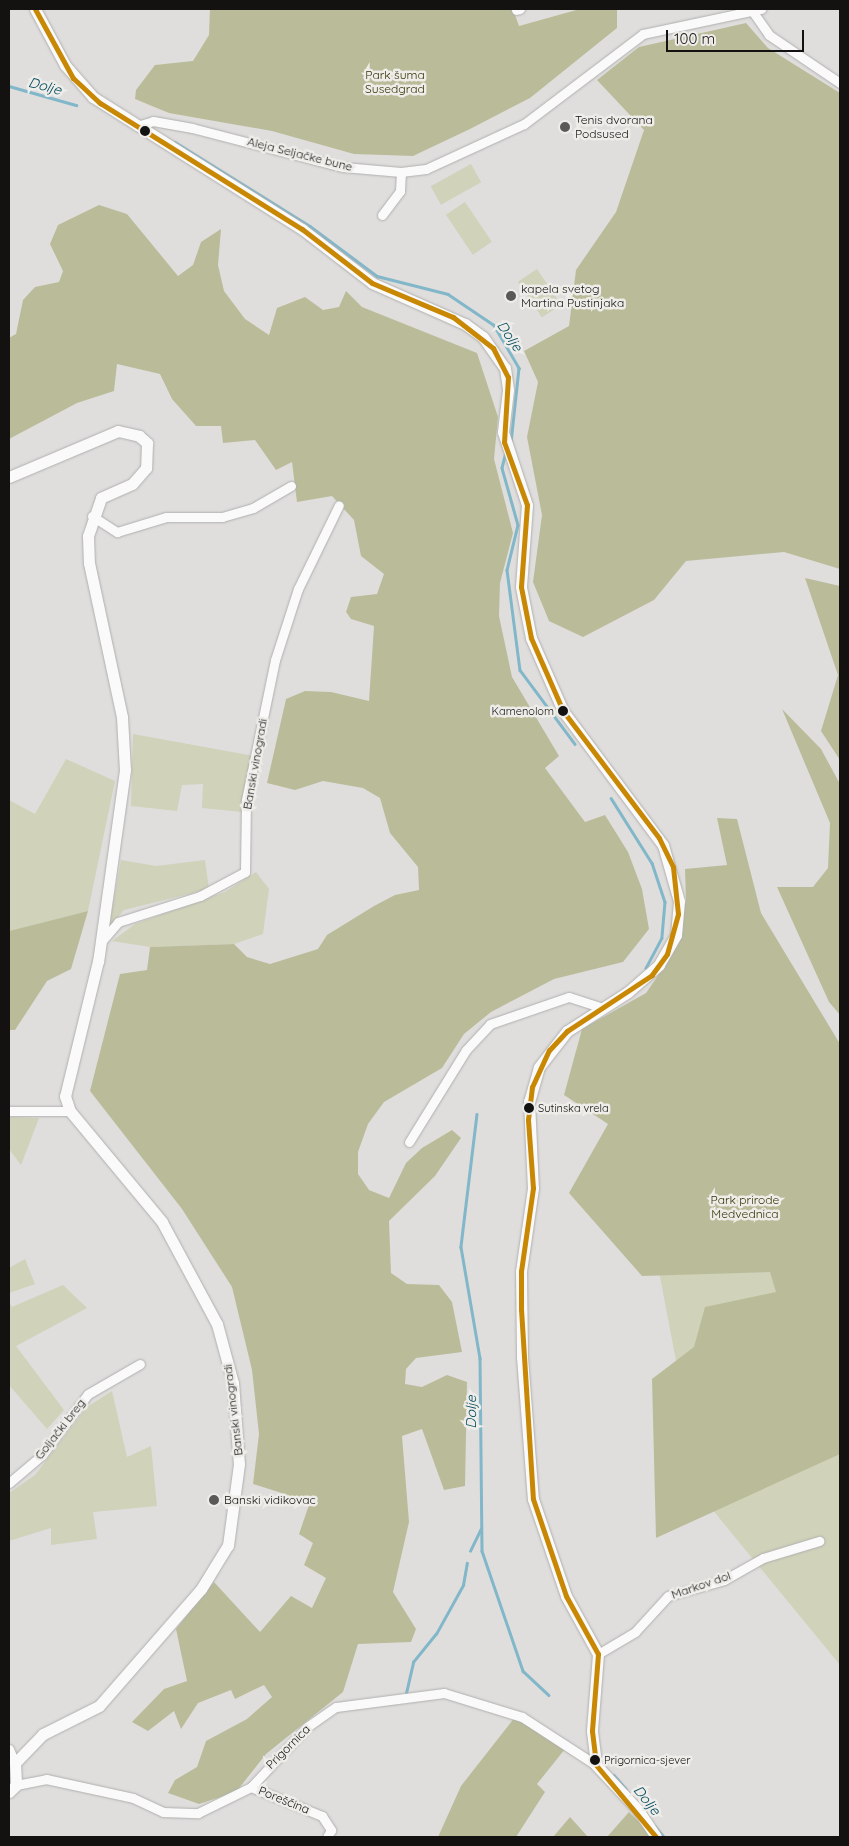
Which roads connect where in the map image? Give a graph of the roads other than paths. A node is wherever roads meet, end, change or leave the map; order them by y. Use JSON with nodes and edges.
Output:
{"nodes":[{"id":1,"x":35,"y":9,"type":"edge"},
{"id":2,"x":757,"y":11,"type":"edge"},
{"id":3,"x":840,"y":83,"type":"edge"},
{"id":4,"x":137,"y":126,"type":"junction"},
{"id":5,"x":401,"y":172,"type":"junction"},
{"id":6,"x":382,"y":215,"type":"dead end"},
{"id":7,"x":9,"y":478,"type":"edge"},
{"id":8,"x":291,"y":486,"type":"dead end"},
{"id":9,"x":339,"y":505,"type":"dead end"},
{"id":10,"x":92,"y":516,"type":"junction"},
{"id":11,"x":100,"y":943,"type":"junction"},
{"id":12,"x":602,"y":1008,"type":"junction"},
{"id":13,"x":9,"y":1111,"type":"edge"},
{"id":14,"x":70,"y":1111,"type":"junction"},
{"id":15,"x":409,"y":1142,"type":"dead end"},
{"id":16,"x":140,"y":1364,"type":"dead end"},
{"id":17,"x":9,"y":1483,"type":"edge"},
{"id":18,"x":819,"y":1541,"type":"dead end"},
{"id":19,"x":598,"y":1654,"type":"junction"},
{"id":20,"x":9,"y":1749,"type":"edge"},
{"id":21,"x":15,"y":1763,"type":"junction"},
{"id":22,"x":596,"y":1765,"type":"junction"},
{"id":23,"x":251,"y":1787,"type":"junction"},
{"id":24,"x":12,"y":1788,"type":"edge"},
{"id":25,"x":327,"y":1837,"type":"edge"},
{"id":26,"x":656,"y":1837,"type":"edge"}],
"edges":[{"from":1,"to":4,"type":"street"},
{"from":2,"to":3,"type":"street"},
{"from":2,"to":5,"type":"street","name":"Aleja Seljačke bune"},
{"from":4,"to":5,"type":"street","name":"Aleja Seljačke bune"},
{"from":4,"to":12,"type":"street"},
{"from":5,"to":6,"type":"street"},
{"from":7,"to":10,"type":"street"},
{"from":8,"to":10,"type":"street"},
{"from":9,"to":11,"type":"street","name":"Banski vinogradi"},
{"from":10,"to":11,"type":"street","name":"Banski vinogradi"},
{"from":11,"to":14,"type":"street","name":"Banski vinogradi"},
{"from":12,"to":15,"type":"street"},
{"from":12,"to":19,"type":"street"},
{"from":13,"to":14,"type":"street"},
{"from":14,"to":21,"type":"street","name":"Banski vinogradi"},
{"from":16,"to":17,"type":"street","name":"Goljački breg"},
{"from":18,"to":19,"type":"street","name":"Markov dol"},
{"from":19,"to":22,"type":"street"},
{"from":20,"to":21,"type":"street"},
{"from":21,"to":24,"type":"street"},
{"from":22,"to":23,"type":"street","name":"Prigornica"},
{"from":22,"to":26,"type":"street"},
{"from":23,"to":24,"type":"street","name":"Prigornica"},
{"from":23,"to":25,"type":"street","name":"Poreščina"}]}
